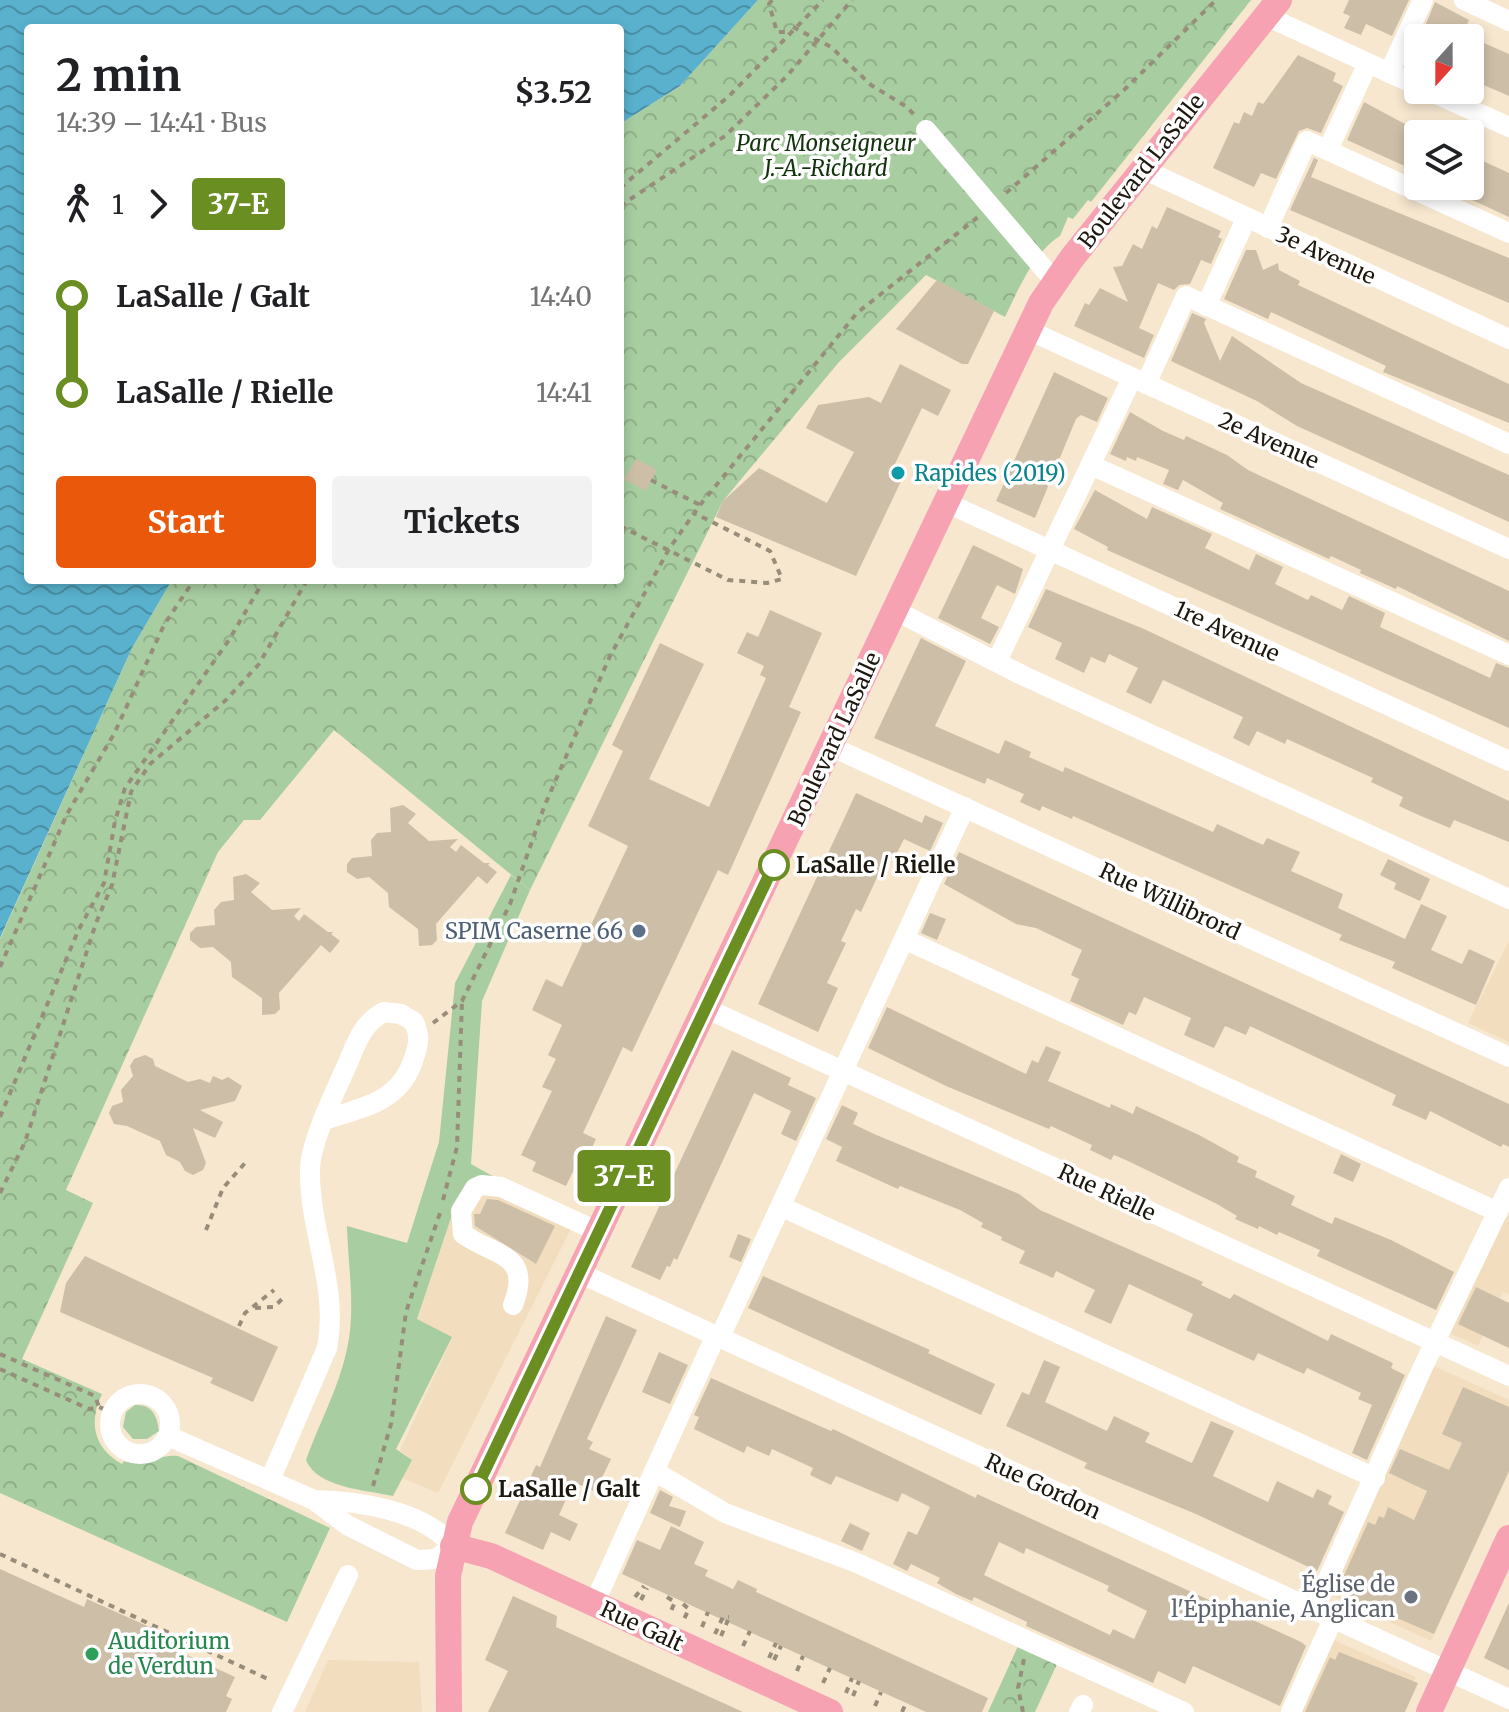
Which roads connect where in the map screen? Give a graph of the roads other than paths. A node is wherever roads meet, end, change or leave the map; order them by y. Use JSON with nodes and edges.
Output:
{"nodes":[{"id":1,"x":1423,"y":0,"type":"edge"},
{"id":2,"x":1464,"y":0,"type":"edge"},
{"id":3,"x":1272,"y":8,"type":"edge"},
{"id":4,"x":1501,"y":12,"type":"edge"},
{"id":5,"x":1368,"y":63,"type":"junction"},
{"id":6,"x":1389,"y":73,"type":"junction"},
{"id":7,"x":1404,"y":80,"type":"edge"},
{"id":8,"x":1458,"y":104,"type":"edge"},
{"id":9,"x":1509,"y":127,"type":"edge"},
{"id":10,"x":926,"y":130,"type":"dead end"},
{"id":11,"x":1328,"y":150,"type":"junction"},
{"id":12,"x":1143,"y":169,"type":"junction"},
{"id":13,"x":1246,"y":219,"type":"junction"},
{"id":14,"x":1268,"y":228,"type":"junction"},
{"id":15,"x":1509,"y":233,"type":"edge"},
{"id":16,"x":1055,"y":282,"type":"junction"},
{"id":17,"x":1206,"y":306,"type":"junction"},
{"id":18,"x":1028,"y":330,"type":"junction"},
{"id":19,"x":1509,"y":339,"type":"edge"},
{"id":20,"x":1139,"y":381,"type":"junction"},
{"id":21,"x":1509,"y":444,"type":"edge"},
{"id":22,"x":1091,"y":465,"type":"junction"},
{"id":23,"x":945,"y":502,"type":"junction"},
{"id":24,"x":1049,"y":549,"type":"junction"},
{"id":25,"x":1509,"y":549,"type":"edge"},
{"id":26,"x":894,"y":610,"type":"junction"},
{"id":27,"x":1509,"y":655,"type":"edge"},
{"id":28,"x":997,"y":661,"type":"junction"},
{"id":29,"x":830,"y":746,"type":"junction"},
{"id":30,"x":1509,"y":761,"type":"edge"},
{"id":31,"x":965,"y":807,"type":"junction"},
{"id":32,"x":1509,"y":899,"type":"edge"},
{"id":33,"x":906,"y":940,"type":"junction"},
{"id":34,"x":705,"y":1008,"type":"junction"},
{"id":35,"x":1509,"y":1057,"type":"edge"},
{"id":36,"x":844,"y":1072,"type":"junction"},
{"id":37,"x":327,"y":1119,"type":"junction"},
{"id":38,"x":1509,"y":1188,"type":"edge"},
{"id":39,"x":782,"y":1207,"type":"junction"},
{"id":40,"x":1498,"y":1212,"type":"junction"},
{"id":41,"x":597,"y":1231,"type":"junction"},
{"id":42,"x":577,"y":1272,"type":"junction"},
{"id":43,"x":513,"y":1305,"type":"dead end"},
{"id":44,"x":718,"y":1336,"type":"junction"},
{"id":45,"x":1436,"y":1342,"type":"junction"},
{"id":46,"x":1509,"y":1376,"type":"edge"},
{"id":47,"x":168,"y":1436,"type":"junction"},
{"id":48,"x":654,"y":1471,"type":"junction"},
{"id":49,"x":1375,"y":1478,"type":"junction"},
{"id":50,"x":270,"y":1480,"type":"junction"},
{"id":51,"x":314,"y":1500,"type":"junction"},
{"id":52,"x":1509,"y":1538,"type":"edge"},
{"id":53,"x":453,"y":1546,"type":"junction"},
{"id":54,"x":348,"y":1575,"type":"dead end"},
{"id":55,"x":594,"y":1604,"type":"junction"},
{"id":56,"x":1324,"y":1614,"type":"junction"},
{"id":57,"x":1448,"y":1672,"type":"junction"},
{"id":58,"x":1509,"y":1699,"type":"edge"},
{"id":59,"x":838,"y":1702,"type":"edge"},
{"id":60,"x":282,"y":1712,"type":"edge"},
{"id":61,"x":449,"y":1712,"type":"edge"},
{"id":62,"x":1184,"y":1712,"type":"edge"},
{"id":63,"x":1291,"y":1712,"type":"edge"},
{"id":64,"x":1429,"y":1712,"type":"edge"}],
"edges":[{"from":1,"to":6,"type":"street"},
{"from":2,"to":4,"type":"street"},
{"from":3,"to":5,"type":"street"},
{"from":3,"to":12,"type":"main road","name":"Boulevard LaSalle"},
{"from":5,"to":6,"type":"street"},
{"from":5,"to":11,"type":"street"},
{"from":6,"to":7,"type":"street"},
{"from":8,"to":9,"type":"street"},
{"from":10,"to":16,"type":"street"},
{"from":11,"to":14,"type":"street"},
{"from":11,"to":15,"type":"street"},
{"from":12,"to":13,"type":"street","name":"3e Avenue"},
{"from":12,"to":16,"type":"main road","name":"Boulevard LaSalle"},
{"from":13,"to":14,"type":"street","name":"3e Avenue"},
{"from":13,"to":17,"type":"street"},
{"from":14,"to":19,"type":"street","name":"3e Avenue"},
{"from":16,"to":18,"type":"main road","name":"Boulevard LaSalle"},
{"from":17,"to":20,"type":"street"},
{"from":17,"to":21,"type":"street"},
{"from":18,"to":20,"type":"street","name":"2e Avenue"},
{"from":18,"to":23,"type":"main road","name":"Boulevard LaSalle"},
{"from":20,"to":22,"type":"street"},
{"from":20,"to":25,"type":"street","name":"2e Avenue"},
{"from":22,"to":24,"type":"street"},
{"from":22,"to":27,"type":"street"},
{"from":23,"to":24,"type":"street","name":"1re Avenue"},
{"from":23,"to":26,"type":"main road","name":"Boulevard LaSalle"},
{"from":24,"to":28,"type":"street"},
{"from":24,"to":30,"type":"street","name":"1re Avenue"},
{"from":26,"to":28,"type":"street"},
{"from":26,"to":29,"type":"main road","name":"Boulevard LaSalle"},
{"from":28,"to":32,"type":"street"},
{"from":29,"to":31,"type":"street","name":"Rue Willibrord"},
{"from":29,"to":34,"type":"main road","name":"Boulevard LaSalle"},
{"from":31,"to":33,"type":"street"},
{"from":31,"to":35,"type":"street","name":"Rue Willibrord"},
{"from":33,"to":36,"type":"street"},
{"from":33,"to":40,"type":"street"},
{"from":34,"to":36,"type":"street","name":"Rue Rielle"},
{"from":34,"to":41,"type":"main road","name":"Boulevard LaSalle"},
{"from":36,"to":39,"type":"street"},
{"from":36,"to":45,"type":"street","name":"Rue Rielle"},
{"from":37,"to":37,"type":"street"},
{"from":37,"to":50,"type":"street"},
{"from":38,"to":40,"type":"street"},
{"from":39,"to":44,"type":"street"},
{"from":39,"to":49,"type":"street"},
{"from":40,"to":45,"type":"street"},
{"from":41,"to":42,"type":"main road","name":"Boulevard LaSalle"},
{"from":41,"to":43,"type":"street"},
{"from":42,"to":44,"type":"street","name":"Rue Gordon"},
{"from":42,"to":53,"type":"main road","name":"Boulevard LaSalle"},
{"from":44,"to":48,"type":"street"},
{"from":44,"to":56,"type":"street","name":"Rue Gordon"},
{"from":45,"to":46,"type":"street","name":"Rue Rielle"},
{"from":45,"to":49,"type":"street"},
{"from":47,"to":47,"type":"street"},
{"from":47,"to":50,"type":"street","name":"Rue Galt"},
{"from":48,"to":55,"type":"street"},
{"from":48,"to":62,"type":"street"},
{"from":49,"to":56,"type":"street"},
{"from":50,"to":51,"type":"street","name":"Rue Galt"},
{"from":51,"to":53,"type":"street","name":"Rue Galt"},
{"from":51,"to":53,"type":"street","name":"Rue Galt"},
{"from":52,"to":57,"type":"main road"},
{"from":53,"to":55,"type":"main road","name":"Rue Galt"},
{"from":53,"to":61,"type":"main road","name":"Boulevard LaSalle"},
{"from":54,"to":60,"type":"street"},
{"from":55,"to":59,"type":"main road","name":"Rue Galt"},
{"from":56,"to":57,"type":"street","name":"Rue Gordon"},
{"from":56,"to":63,"type":"street"},
{"from":57,"to":58,"type":"street","name":"Rue Gordon"},
{"from":57,"to":64,"type":"main road"}]}
